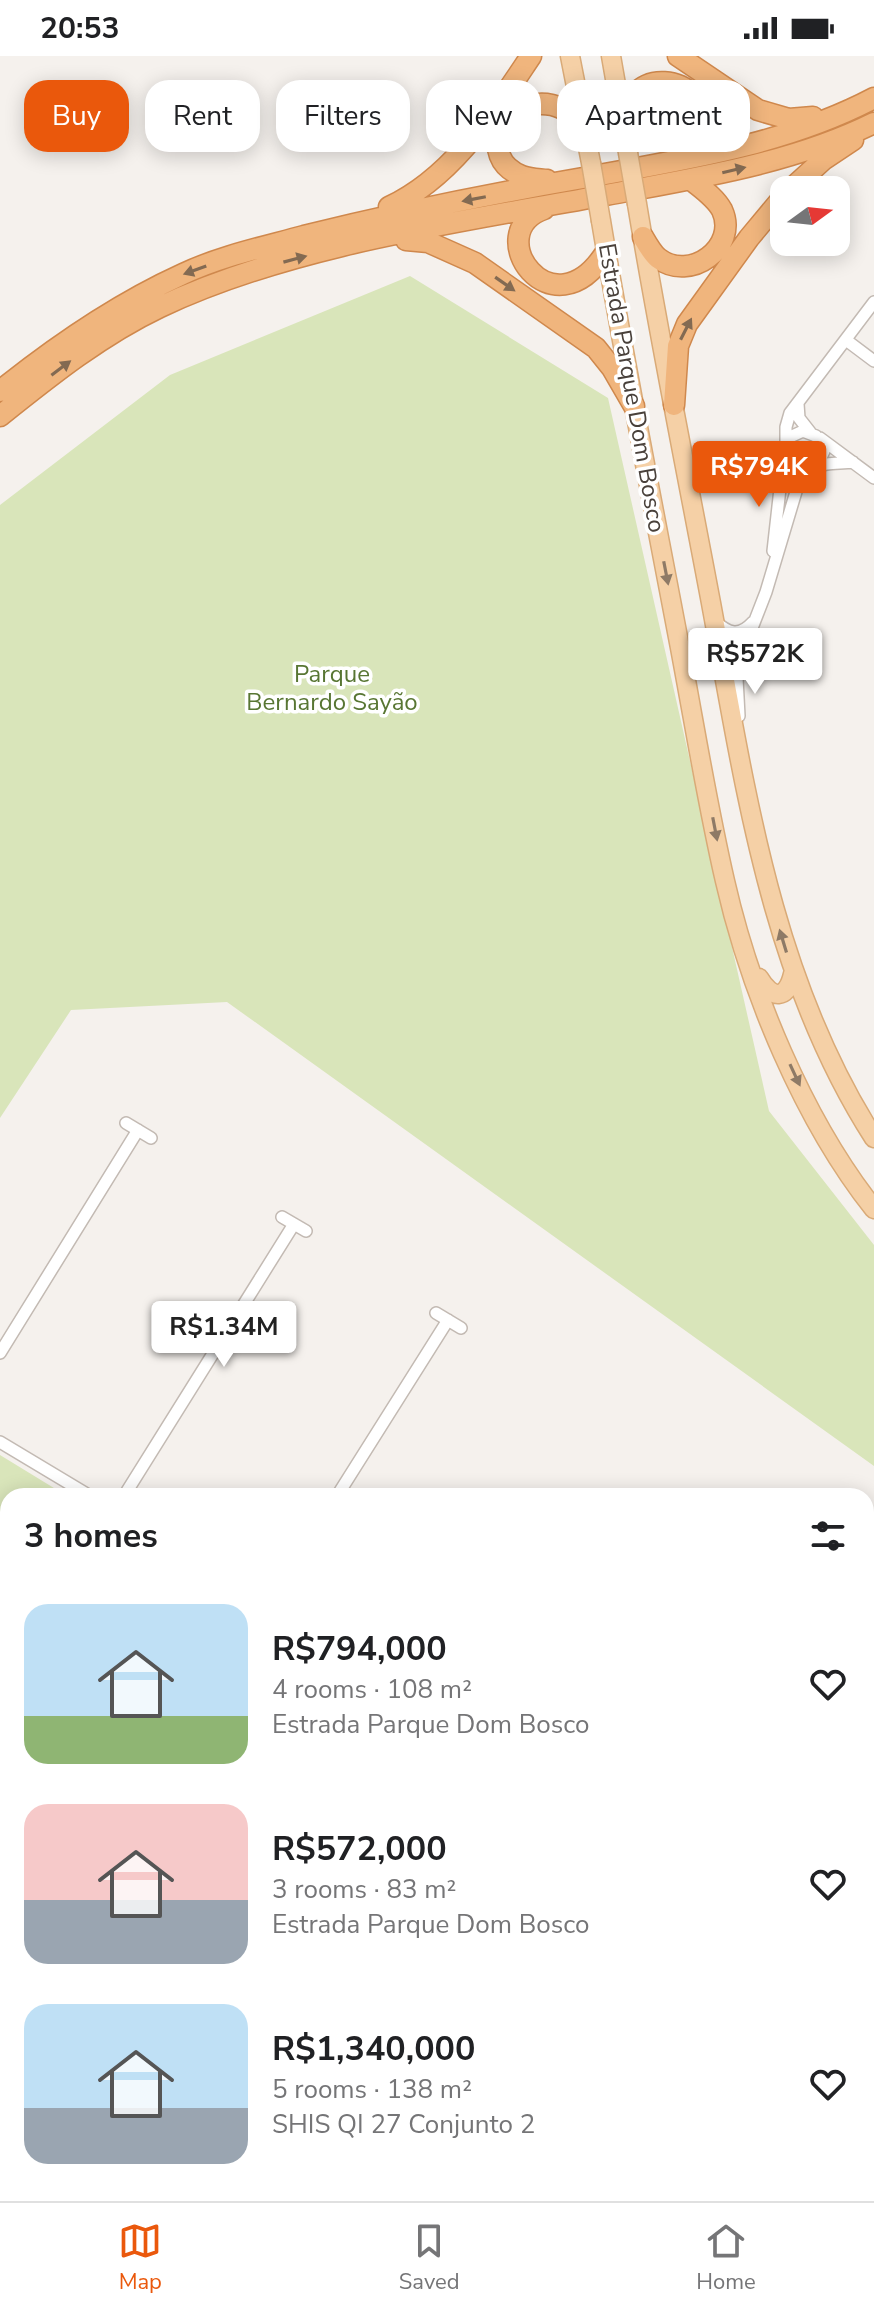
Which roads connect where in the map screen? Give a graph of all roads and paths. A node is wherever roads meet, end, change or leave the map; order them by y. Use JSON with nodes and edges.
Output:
{"nodes":[{"id":1,"x":531,"y":56,"type":"edge"},
{"id":2,"x":570,"y":56,"type":"edge"},
{"id":3,"x":611,"y":56,"type":"edge"},
{"id":4,"x":678,"y":56,"type":"edge"},
{"id":5,"x":575,"y":80,"type":"edge"},
{"id":6,"x":615,"y":80,"type":"edge"},
{"id":7,"x":874,"y":98,"type":"edge"},
{"id":8,"x":557,"y":106,"type":"edge"},
{"id":9,"x":840,"y":116,"type":"junction"},
{"id":10,"x":871,"y":124,"type":"edge"},
{"id":11,"x":589,"y":152,"type":"edge"},
{"id":12,"x":628,"y":152,"type":"edge"},
{"id":13,"x":685,"y":152,"type":"edge"},
{"id":14,"x":668,"y":163,"type":"junction"},
{"id":15,"x":807,"y":176,"type":"edge"},
{"id":16,"x":690,"y":179,"type":"junction"},
{"id":17,"x":559,"y":182,"type":"junction"},
{"id":18,"x":557,"y":204,"type":"junction"},
{"id":19,"x":770,"y":213,"type":"edge"},
{"id":20,"x":377,"y":218,"type":"junction"},
{"id":21,"x":643,"y":237,"type":"junction"},
{"id":22,"x":382,"y":238,"type":"junction"},
{"id":23,"x":606,"y":252,"type":"junction"},
{"id":24,"x":874,"y":302,"type":"edge"},
{"id":25,"x":846,"y":340,"type":"junction"},
{"id":26,"x":874,"y":361,"type":"edge"},
{"id":27,"x":0,"y":391,"type":"edge"},
{"id":28,"x":798,"y":404,"type":"junction"},
{"id":29,"x":674,"y":405,"type":"junction"},
{"id":30,"x":634,"y":406,"type":"junction"},
{"id":31,"x":0,"y":416,"type":"edge"},
{"id":32,"x":813,"y":434,"type":"junction"},
{"id":33,"x":785,"y":448,"type":"junction"},
{"id":34,"x":853,"y":462,"type":"junction"},
{"id":35,"x":812,"y":469,"type":"junction"},
{"id":36,"x":874,"y":478,"type":"edge"},
{"id":37,"x":773,"y":570,"type":"junction"},
{"id":38,"x":756,"y":618,"type":"junction"},
{"id":39,"x":714,"y":620,"type":"junction"},
{"id":40,"x":743,"y":772,"type":"junction"},
{"id":41,"x":744,"y":946,"type":"junction"},
{"id":42,"x":793,"y":974,"type":"junction"},
{"id":43,"x":126,"y":1123,"type":"dead end"},
{"id":44,"x":138,"y":1130,"type":"junction"},
{"id":45,"x":151,"y":1138,"type":"dead end"},
{"id":46,"x":874,"y":1138,"type":"edge"},
{"id":47,"x":874,"y":1209,"type":"edge"},
{"id":48,"x":282,"y":1217,"type":"dead end"},
{"id":49,"x":294,"y":1224,"type":"junction"},
{"id":50,"x":306,"y":1231,"type":"dead end"},
{"id":51,"x":436,"y":1313,"type":"dead end"},
{"id":52,"x":448,"y":1320,"type":"junction"},
{"id":53,"x":461,"y":1328,"type":"dead end"},
{"id":54,"x":0,"y":1353,"type":"edge"},
{"id":55,"x":0,"y":1442,"type":"edge"},
{"id":56,"x":77,"y":1488,"type":"edge"},
{"id":57,"x":129,"y":1488,"type":"edge"},
{"id":58,"x":342,"y":1488,"type":"edge"}],
"edges":[{"from":1,"to":20,"type":"highway"},
{"from":2,"to":5,"type":"main road","name":"Estrada Parque Dom Bosco"},
{"from":3,"to":6,"type":"main road","name":"Estrada Parque Dom Bosco"},
{"from":4,"to":9,"type":"highway"},
{"from":7,"to":9,"type":"highway"},
{"from":8,"to":17,"type":"highway"},
{"from":9,"to":14,"type":"highway"},
{"from":10,"to":15,"type":"highway"},
{"from":16,"to":10,"type":"highway","one_way":true},
{"from":11,"to":23,"type":"main road","name":"Estrada Parque Dom Bosco","bridge":true},
{"from":12,"to":21,"type":"main road","name":"Estrada Parque Dom Bosco","bridge":true},
{"from":13,"to":14,"type":"highway"},
{"from":14,"to":17,"type":"highway"},
{"from":16,"to":18,"type":"highway"},
{"from":16,"to":21,"type":"highway"},
{"from":17,"to":20,"type":"highway","one_way":true},
{"from":18,"to":22,"type":"highway"},
{"from":18,"to":23,"type":"highway"},
{"from":29,"to":19,"type":"highway","one_way":true},
{"from":20,"to":27,"type":"highway","one_way":true},
{"from":21,"to":29,"type":"main road","name":"Estrada Parque Dom Bosco"},
{"from":22,"to":30,"type":"highway","one_way":true},
{"from":31,"to":22,"type":"highway","one_way":true},
{"from":23,"to":30,"type":"main road","name":"Estrada Parque Dom Bosco"},
{"from":24,"to":25,"type":"street"},
{"from":25,"to":26,"type":"street"},
{"from":25,"to":28,"type":"street"},
{"from":28,"to":32,"type":"street"},
{"from":28,"to":33,"type":"street"},
{"from":29,"to":39,"type":"main road","name":"Estrada Parque Dom Bosco"},
{"from":30,"to":41,"type":"main road","name":"Estrada Parque Dom Bosco","one_way":true},
{"from":32,"to":33,"type":"street"},
{"from":32,"to":34,"type":"street"},
{"from":32,"to":35,"type":"street"},
{"from":33,"to":35,"type":"street"},
{"from":33,"to":37,"type":"street"},
{"from":34,"to":35,"type":"street"},
{"from":34,"to":36,"type":"street"},
{"from":35,"to":37,"type":"street"},
{"from":37,"to":38,"type":"street"},
{"from":38,"to":39,"type":"street"},
{"from":38,"to":40,"type":"street"},
{"from":39,"to":40,"type":"main road","name":"Estrada Parque Dom Bosco"},
{"from":42,"to":40,"type":"main road","name":"Estrada Parque Dom Bosco","one_way":true},
{"from":41,"to":42,"type":"main road"},
{"from":41,"to":47,"type":"main road","name":"Estrada Parque Dom Bosco","one_way":true},
{"from":42,"to":46,"type":"main road","name":"Estrada Parque Dom Bosco"},
{"from":43,"to":44,"type":"street"},
{"from":44,"to":45,"type":"street"},
{"from":44,"to":54,"type":"street"},
{"from":48,"to":49,"type":"street"},
{"from":49,"to":50,"type":"street"},
{"from":49,"to":57,"type":"street"},
{"from":51,"to":52,"type":"street"},
{"from":52,"to":53,"type":"street"},
{"from":52,"to":58,"type":"street"},
{"from":55,"to":56,"type":"street"}]}
